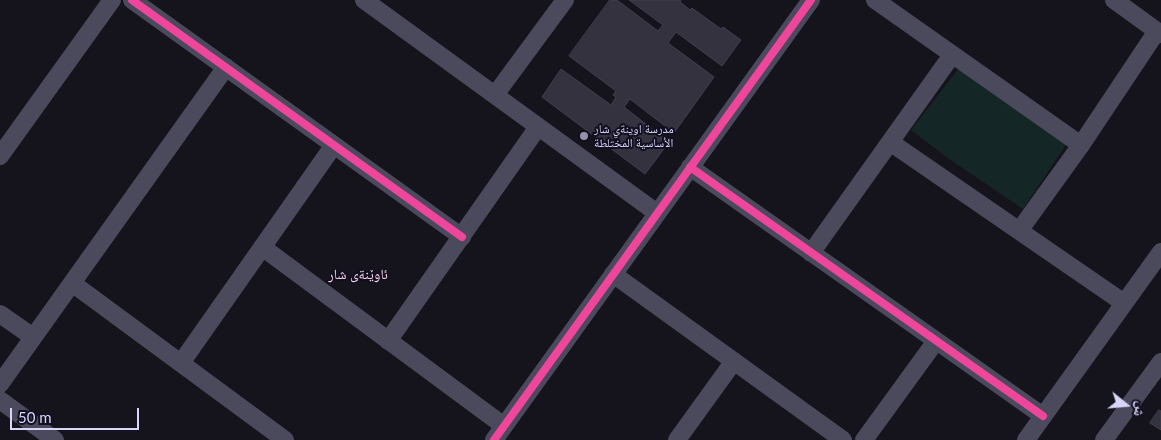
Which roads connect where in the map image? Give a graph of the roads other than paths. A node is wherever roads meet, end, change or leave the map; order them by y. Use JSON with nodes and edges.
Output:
{"nodes":[{"id":1,"x":112,"y":0,"type":"edge"},
{"id":2,"x":132,"y":0,"type":"edge"},
{"id":3,"x":364,"y":0,"type":"edge"},
{"id":4,"x":565,"y":0,"type":"edge"},
{"id":5,"x":811,"y":0,"type":"edge"},
{"id":6,"x":875,"y":0,"type":"edge"},
{"id":7,"x":1114,"y":0,"type":"edge"},
{"id":8,"x":1159,"y":32,"type":"edge"},
{"id":9,"x":952,"y":54,"type":"junction"},
{"id":10,"x":226,"y":67,"type":"junction"},
{"id":11,"x":495,"y":95,"type":"junction"},
{"id":12,"x":538,"y":127,"type":"junction"},
{"id":13,"x":890,"y":142,"type":"junction"},
{"id":14,"x":334,"y":145,"type":"junction"},
{"id":15,"x":1081,"y":145,"type":"junction"},
{"id":16,"x":2,"y":148,"type":"edge"},
{"id":17,"x":690,"y":168,"type":"junction"},
{"id":18,"x":657,"y":213,"type":"junction"},
{"id":19,"x":1018,"y":231,"type":"junction"},
{"id":20,"x":462,"y":237,"type":"junction"},
{"id":21,"x":262,"y":247,"type":"junction"},
{"id":22,"x":1161,"y":252,"type":"edge"},
{"id":23,"x":811,"y":253,"type":"junction"},
{"id":24,"x":613,"y":274,"type":"junction"},
{"id":25,"x":72,"y":283,"type":"junction"},
{"id":26,"x":1124,"y":303,"type":"junction"},
{"id":27,"x":0,"y":314,"type":"edge"},
{"id":28,"x":33,"y":337,"type":"junction"},
{"id":29,"x":388,"y":341,"type":"junction"},
{"id":30,"x":936,"y":341,"type":"junction"},
{"id":31,"x":734,"y":361,"type":"junction"},
{"id":32,"x":1161,"y":362,"type":"edge"},
{"id":33,"x":181,"y":363,"type":"junction"},
{"id":34,"x":0,"y":384,"type":"edge"},
{"id":35,"x":0,"y":400,"type":"edge"},
{"id":36,"x":1043,"y":416,"type":"junction"},
{"id":37,"x":499,"y":433,"type":"edge"},
{"id":38,"x":55,"y":440,"type":"edge"},
{"id":39,"x":285,"y":440,"type":"edge"},
{"id":40,"x":677,"y":440,"type":"edge"},
{"id":41,"x":843,"y":440,"type":"edge"},
{"id":42,"x":864,"y":440,"type":"edge"},
{"id":43,"x":1026,"y":440,"type":"edge"},
{"id":44,"x":1104,"y":440,"type":"edge"}],
"edges":[{"from":1,"to":16,"type":"street"},
{"from":2,"to":10,"type":"street"},
{"from":3,"to":11,"type":"street"},
{"from":4,"to":11,"type":"street"},
{"from":5,"to":17,"type":"street"},
{"from":6,"to":9,"type":"street"},
{"from":7,"to":8,"type":"street"},
{"from":8,"to":15,"type":"street"},
{"from":9,"to":13,"type":"street"},
{"from":9,"to":15,"type":"street"},
{"from":10,"to":14,"type":"street"},
{"from":10,"to":25,"type":"street"},
{"from":11,"to":12,"type":"street"},
{"from":12,"to":18,"type":"street"},
{"from":12,"to":20,"type":"street"},
{"from":13,"to":19,"type":"street"},
{"from":13,"to":23,"type":"street"},
{"from":14,"to":20,"type":"street"},
{"from":14,"to":21,"type":"street"},
{"from":15,"to":19,"type":"street"},
{"from":17,"to":18,"type":"street"},
{"from":17,"to":23,"type":"street"},
{"from":18,"to":24,"type":"street"},
{"from":19,"to":26,"type":"street"},
{"from":20,"to":29,"type":"street"},
{"from":21,"to":29,"type":"street"},
{"from":21,"to":33,"type":"street"},
{"from":22,"to":26,"type":"street"},
{"from":23,"to":30,"type":"street"},
{"from":24,"to":31,"type":"street"},
{"from":24,"to":37,"type":"street"},
{"from":25,"to":28,"type":"street"},
{"from":25,"to":33,"type":"street"},
{"from":26,"to":36,"type":"street"},
{"from":27,"to":28,"type":"street"},
{"from":28,"to":34,"type":"street"},
{"from":29,"to":37,"type":"street"},
{"from":30,"to":36,"type":"street"},
{"from":30,"to":42,"type":"street"},
{"from":31,"to":40,"type":"street"},
{"from":31,"to":41,"type":"street"},
{"from":32,"to":44,"type":"street"},
{"from":33,"to":39,"type":"street"},
{"from":35,"to":38,"type":"street"},
{"from":36,"to":43,"type":"street"}]}
